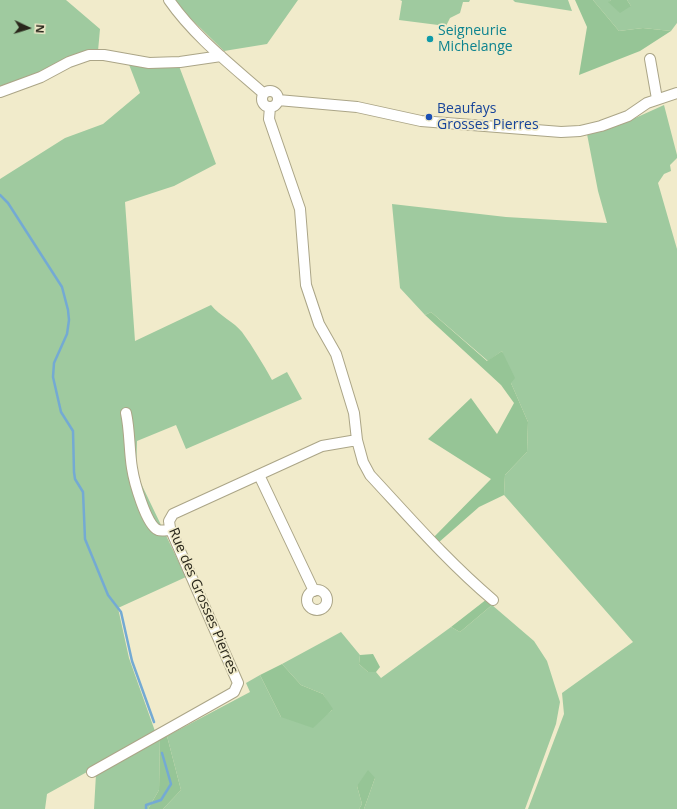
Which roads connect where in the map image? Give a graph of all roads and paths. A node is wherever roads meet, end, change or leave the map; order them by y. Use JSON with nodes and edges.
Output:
{"nodes":[{"id":1,"x":169,"y":0,"type":"edge"},
{"id":2,"x":221,"y":56,"type":"junction"},
{"id":3,"x":650,"y":59,"type":"dead end"},
{"id":4,"x":0,"y":92,"type":"edge"},
{"id":5,"x":264,"y":93,"type":"junction"},
{"id":6,"x":677,"y":93,"type":"edge"},
{"id":7,"x":658,"y":99,"type":"junction"},
{"id":8,"x":278,"y":100,"type":"junction"},
{"id":9,"x":270,"y":107,"type":"junction"},
{"id":10,"x":126,"y":413,"type":"dead end"},
{"id":11,"x":357,"y":440,"type":"junction"},
{"id":12,"x":259,"y":475,"type":"junction"},
{"id":13,"x":171,"y":530,"type":"junction"},
{"id":14,"x":314,"y":591,"type":"dead end"},
{"id":15,"x":493,"y":600,"type":"dead end"},
{"id":16,"x":92,"y":772,"type":"dead end"}],
"edges":[{"from":1,"to":2,"type":"street"},
{"from":2,"to":4,"type":"street"},
{"from":2,"to":5,"type":"street"},
{"from":3,"to":7,"type":"street"},
{"from":5,"to":8,"type":"street"},
{"from":5,"to":9,"type":"street"},
{"from":6,"to":7,"type":"street"},
{"from":7,"to":8,"type":"street"},
{"from":8,"to":9,"type":"street"},
{"from":9,"to":11,"type":"street"},
{"from":10,"to":13,"type":"street"},
{"from":11,"to":12,"type":"street","name":"Rue des Grosses Pierres"},
{"from":11,"to":15,"type":"street"},
{"from":12,"to":13,"type":"street","name":"Rue des Grosses Pierres"},
{"from":12,"to":14,"type":"street"},
{"from":13,"to":16,"type":"street","name":"Rue des Grosses Pierres"}]}
